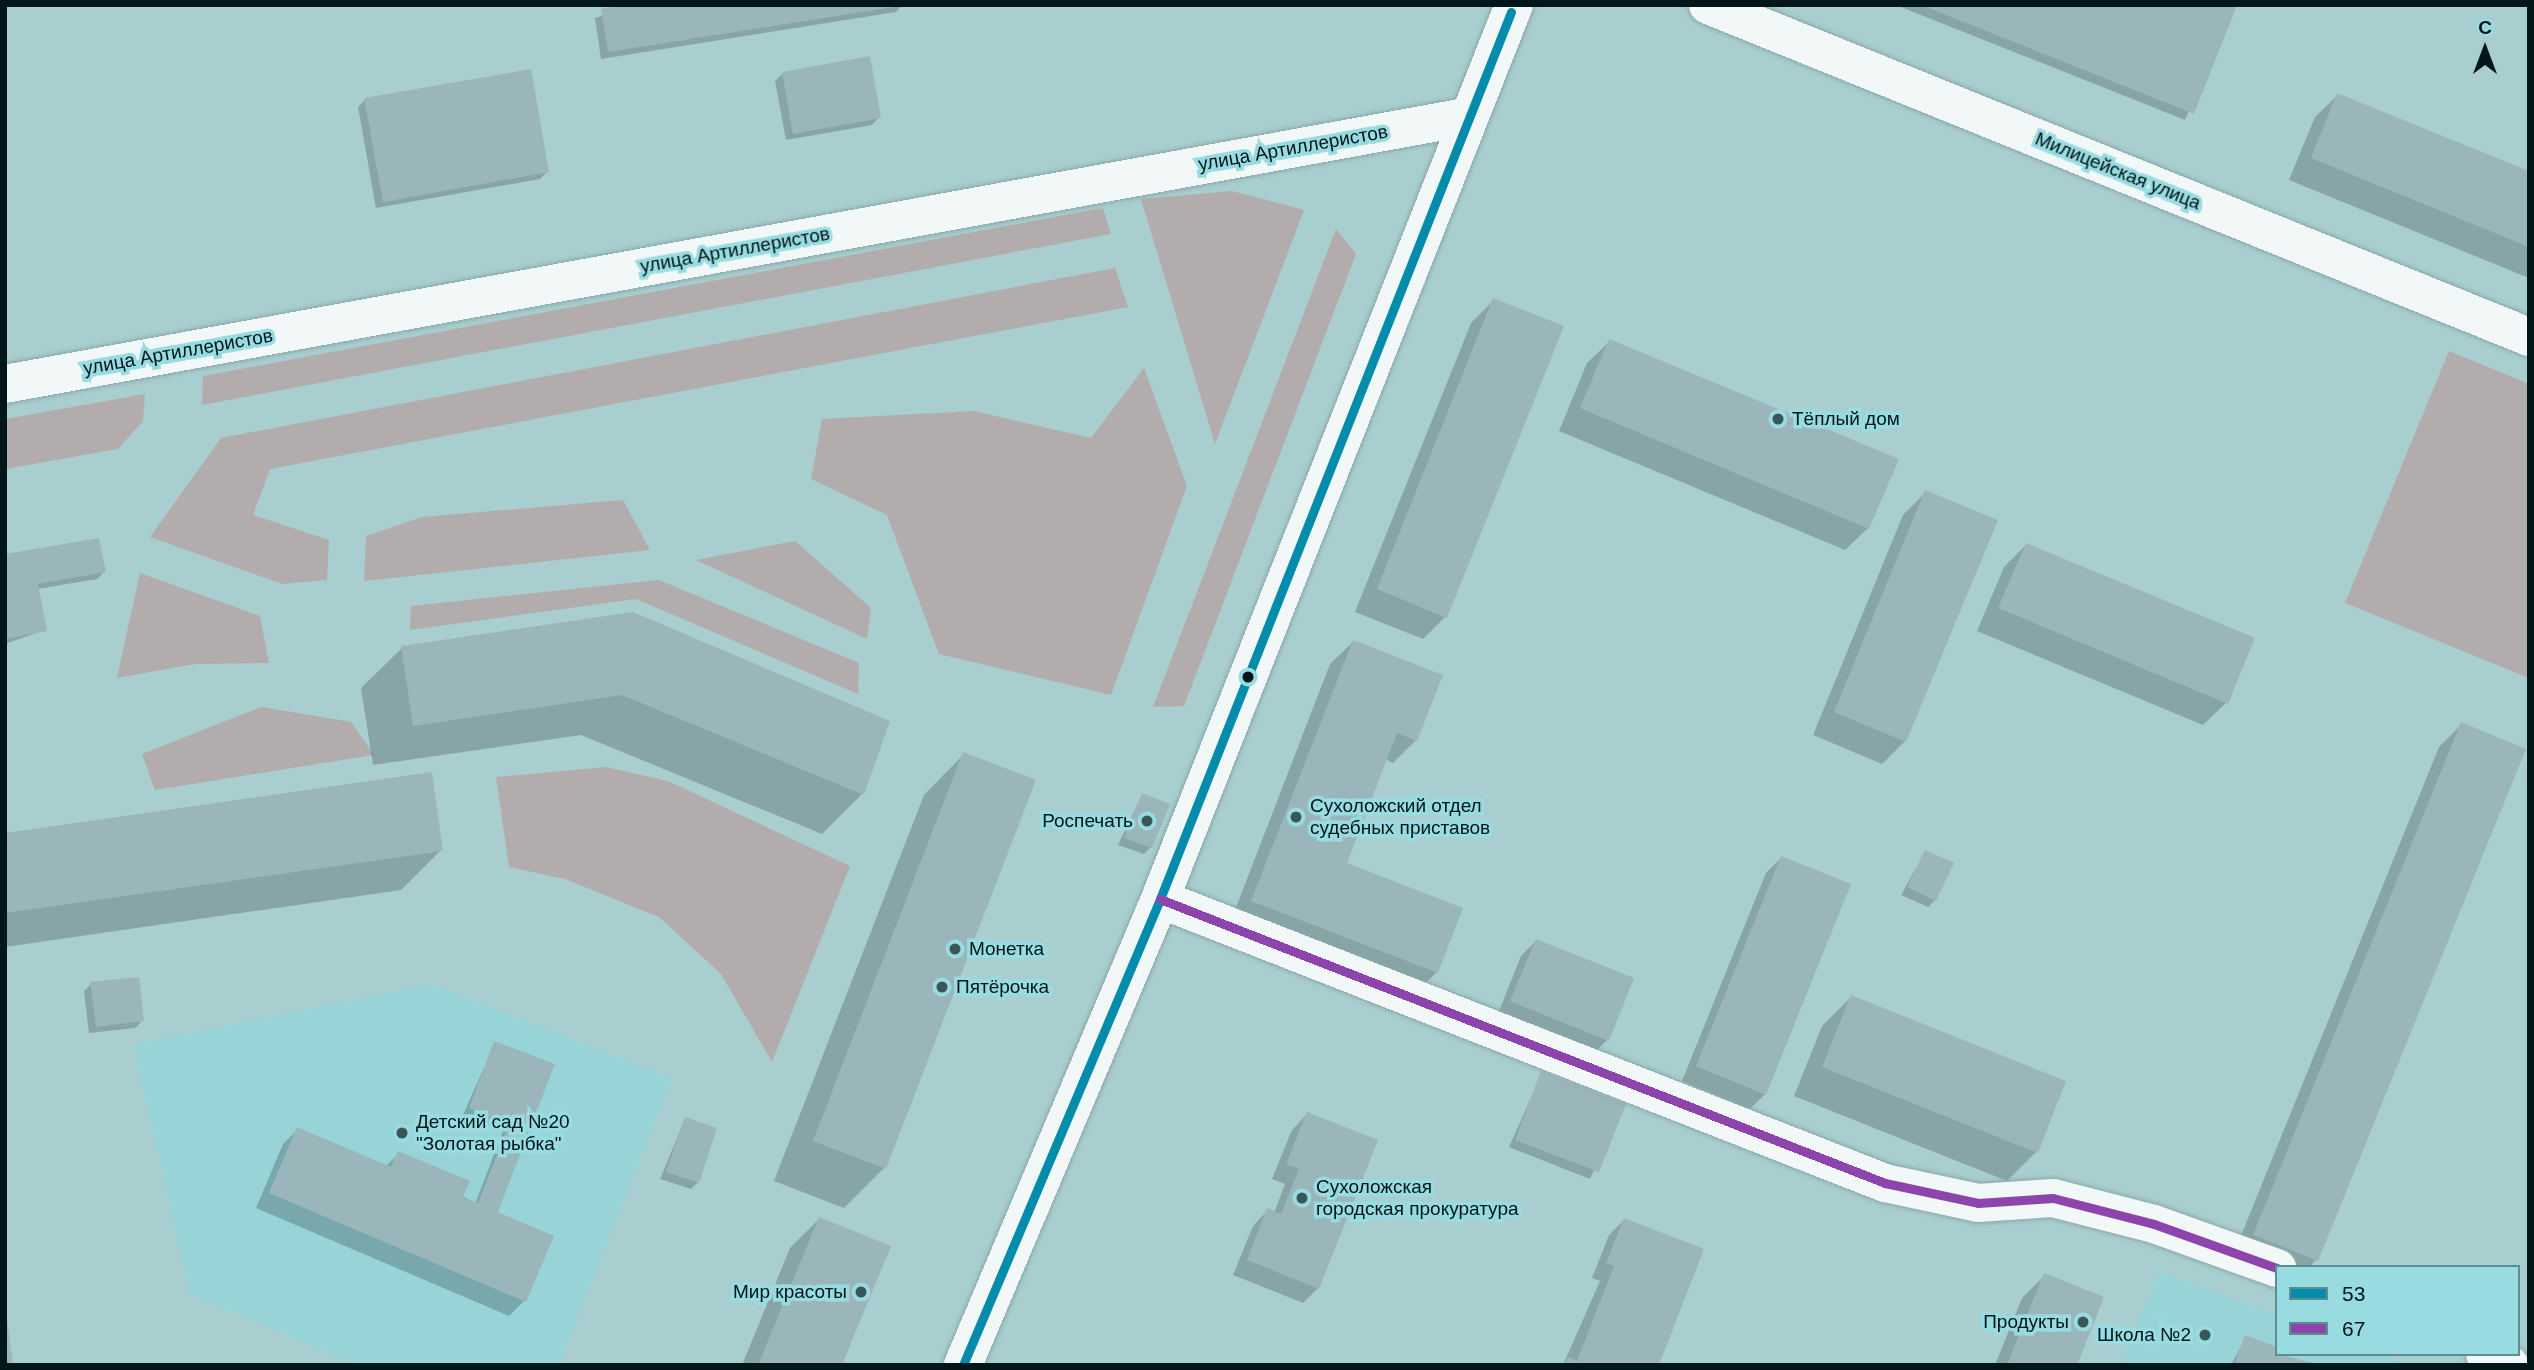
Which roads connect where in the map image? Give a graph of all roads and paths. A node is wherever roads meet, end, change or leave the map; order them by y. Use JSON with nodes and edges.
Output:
{"nodes":[{"id":1,"x":1514,"y":5,"type":"edge"},
{"id":2,"x":1708,"y":5,"type":"edge"},
{"id":3,"x":1466,"y":117,"type":"junction"},
{"id":4,"x":2529,"y":337,"type":"edge"},
{"id":5,"x":5,"y":384,"type":"edge"},
{"id":6,"x":1160,"y":900,"type":"junction"},
{"id":7,"x":2275,"y":1267,"type":"edge"},
{"id":8,"x":2490,"y":1356,"type":"edge"},
{"id":9,"x":963,"y":1365,"type":"edge"},
{"id":10,"x":2510,"y":1365,"type":"edge"}],
"edges":[{"from":1,"to":3,"type":"street"},
{"from":2,"to":4,"type":"street","name":"Милицейская улица"},
{"from":3,"to":5,"type":"street","name":"улица Артиллеристов"},
{"from":3,"to":6,"type":"street"},
{"from":6,"to":7,"type":"street"},
{"from":6,"to":9,"type":"street"},
{"from":8,"to":10,"type":"street"}]}
